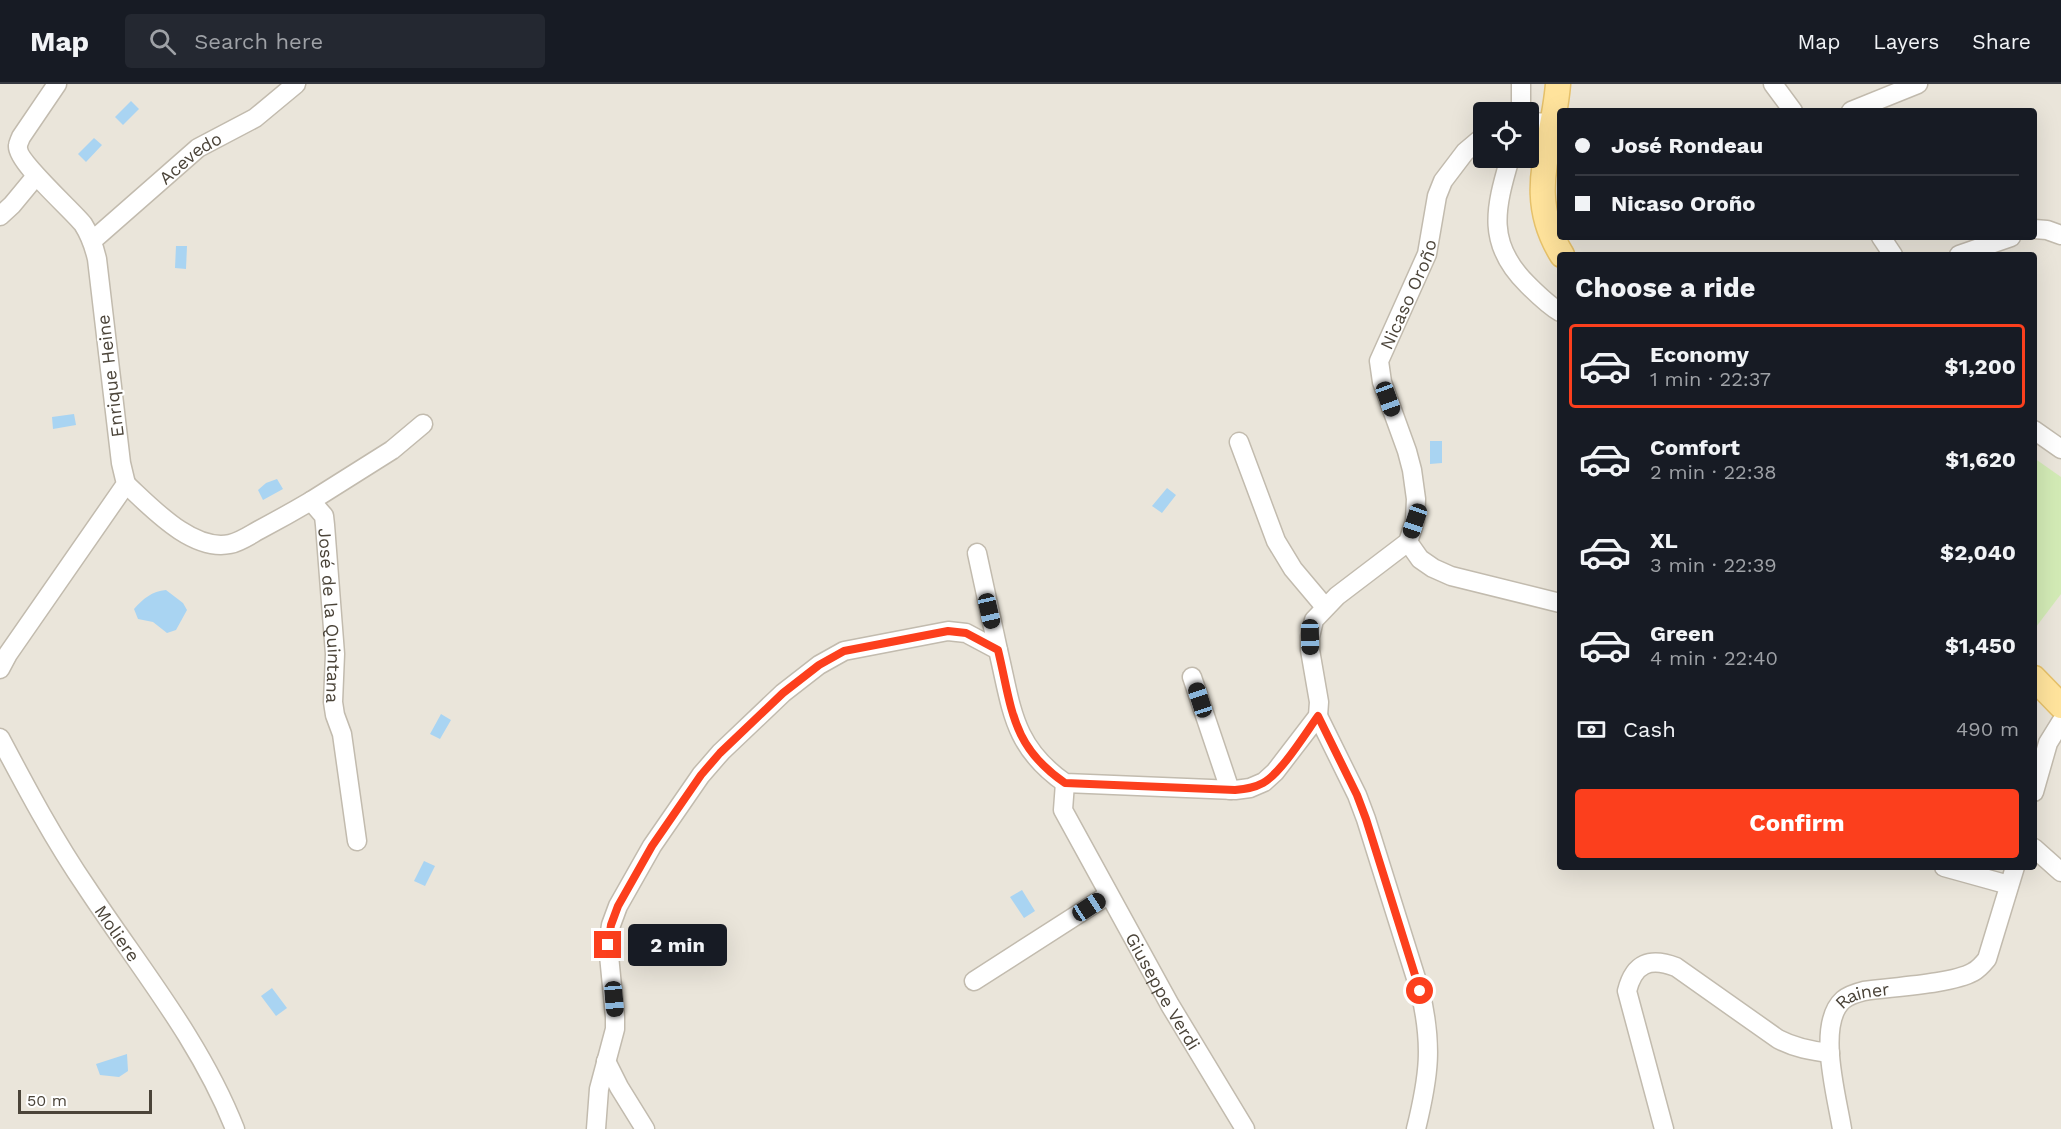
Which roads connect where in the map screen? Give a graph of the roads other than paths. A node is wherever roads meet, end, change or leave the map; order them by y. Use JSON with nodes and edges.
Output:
{"nodes":[{"id":1,"x":57,"y":84,"type":"edge"},
{"id":2,"x":296,"y":84,"type":"edge"},
{"id":3,"x":1521,"y":84,"type":"edge"},
{"id":4,"x":1558,"y":84,"type":"edge"},
{"id":5,"x":1773,"y":84,"type":"edge"},
{"id":6,"x":1918,"y":84,"type":"edge"},
{"id":7,"x":1521,"y":102,"type":"edge"},
{"id":8,"x":1791,"y":108,"type":"edge"},
{"id":9,"x":1858,"y":108,"type":"edge"},
{"id":10,"x":1539,"y":122,"type":"edge"},
{"id":11,"x":1553,"y":123,"type":"junction"},
{"id":12,"x":1473,"y":145,"type":"edge"},
{"id":13,"x":1507,"y":168,"type":"edge"},
{"id":14,"x":36,"y":176,"type":"junction"},
{"id":15,"x":0,"y":216,"type":"edge"},
{"id":16,"x":2037,"y":229,"type":"edge"},
{"id":17,"x":2061,"y":235,"type":"edge"},
{"id":18,"x":2002,"y":240,"type":"edge"},
{"id":19,"x":92,"y":241,"type":"junction"},
{"id":20,"x":1560,"y":252,"type":"edge"},
{"id":21,"x":1968,"y":252,"type":"edge"},
{"id":22,"x":1557,"y":310,"type":"edge"},
{"id":23,"x":423,"y":424,"type":"dead end"},
{"id":24,"x":2037,"y":432,"type":"edge"},
{"id":25,"x":1239,"y":442,"type":"dead end"},
{"id":26,"x":2061,"y":449,"type":"edge"},
{"id":27,"x":126,"y":484,"type":"junction"},
{"id":28,"x":311,"y":501,"type":"junction"},
{"id":29,"x":1408,"y":542,"type":"junction"},
{"id":30,"x":977,"y":553,"type":"dead end"},
{"id":31,"x":1557,"y":602,"type":"edge"},
{"id":32,"x":1325,"y":607,"type":"junction"},
{"id":33,"x":998,"y":650,"type":"junction"},
{"id":34,"x":0,"y":669,"type":"edge"},
{"id":35,"x":1192,"y":677,"type":"dead end"},
{"id":36,"x":2037,"y":681,"type":"edge"},
{"id":37,"x":2061,"y":706,"type":"edge"},
{"id":38,"x":1318,"y":716,"type":"junction"},
{"id":39,"x":2061,"y":722,"type":"edge"},
{"id":40,"x":0,"y":738,"type":"edge"},
{"id":41,"x":2041,"y":739,"type":"edge"},
{"id":42,"x":2037,"y":769,"type":"edge"},
{"id":43,"x":1065,"y":783,"type":"junction"},
{"id":44,"x":1230,"y":790,"type":"junction"},
{"id":45,"x":357,"y":841,"type":"dead end"},
{"id":46,"x":2037,"y":851,"type":"edge"},
{"id":47,"x":1955,"y":870,"type":"edge"},
{"id":48,"x":2014,"y":870,"type":"edge"},
{"id":49,"x":2061,"y":872,"type":"edge"},
{"id":50,"x":2009,"y":885,"type":"junction"},
{"id":51,"x":1108,"y":895,"type":"junction"},
{"id":52,"x":974,"y":981,"type":"dead end"},
{"id":53,"x":1830,"y":1053,"type":"junction"},
{"id":54,"x":606,"y":1061,"type":"junction"},
{"id":55,"x":235,"y":1129,"type":"edge"},
{"id":56,"x":596,"y":1129,"type":"edge"},
{"id":57,"x":645,"y":1129,"type":"edge"},
{"id":58,"x":1245,"y":1129,"type":"edge"},
{"id":59,"x":1416,"y":1129,"type":"edge"},
{"id":60,"x":1664,"y":1129,"type":"edge"},
{"id":61,"x":1842,"y":1129,"type":"edge"}],
"edges":[{"from":1,"to":14,"type":"street","name":"Enrique Heine"},
{"from":2,"to":19,"type":"street","name":"Acevedo"},
{"from":3,"to":7,"type":"street"},
{"from":4,"to":11,"type":"main road"},
{"from":5,"to":8,"type":"street"},
{"from":6,"to":9,"type":"street"},
{"from":10,"to":11,"type":"street"},
{"from":11,"to":20,"type":"main road"},
{"from":12,"to":29,"type":"street","name":"Nicaso Oroño"},
{"from":13,"to":22,"type":"street"},
{"from":14,"to":15,"type":"street"},
{"from":14,"to":19,"type":"street","name":"Enrique Heine"},
{"from":16,"to":17,"type":"street"},
{"from":18,"to":21,"type":"street"},
{"from":19,"to":27,"type":"street","name":"Enrique Heine"},
{"from":23,"to":28,"type":"street"},
{"from":24,"to":26,"type":"street"},
{"from":25,"to":32,"type":"street"},
{"from":27,"to":28,"type":"street","name":"José de la Quintana"},
{"from":27,"to":34,"type":"street"},
{"from":28,"to":45,"type":"street","name":"José de la Quintana"},
{"from":29,"to":31,"type":"street"},
{"from":29,"to":32,"type":"street"},
{"from":30,"to":33,"type":"street"},
{"from":32,"to":38,"type":"street"},
{"from":33,"to":43,"type":"street"},
{"from":33,"to":54,"type":"street"},
{"from":35,"to":44,"type":"street"},
{"from":36,"to":37,"type":"main road"},
{"from":38,"to":44,"type":"street"},
{"from":38,"to":59,"type":"street"},
{"from":39,"to":41,"type":"street"},
{"from":40,"to":55,"type":"street","name":"Moliere"},
{"from":41,"to":42,"type":"street"},
{"from":43,"to":44,"type":"street"},
{"from":43,"to":51,"type":"street","name":"Giuseppe Verdi"},
{"from":46,"to":49,"type":"street"},
{"from":47,"to":50,"type":"street"},
{"from":48,"to":50,"type":"street","name":"Rainer"},
{"from":50,"to":53,"type":"street","name":"Rainer"},
{"from":51,"to":52,"type":"street"},
{"from":51,"to":58,"type":"street","name":"Giuseppe Verdi"},
{"from":53,"to":60,"type":"street"},
{"from":53,"to":61,"type":"street","name":"Rainer"},
{"from":54,"to":56,"type":"street"},
{"from":54,"to":57,"type":"street"}]}
